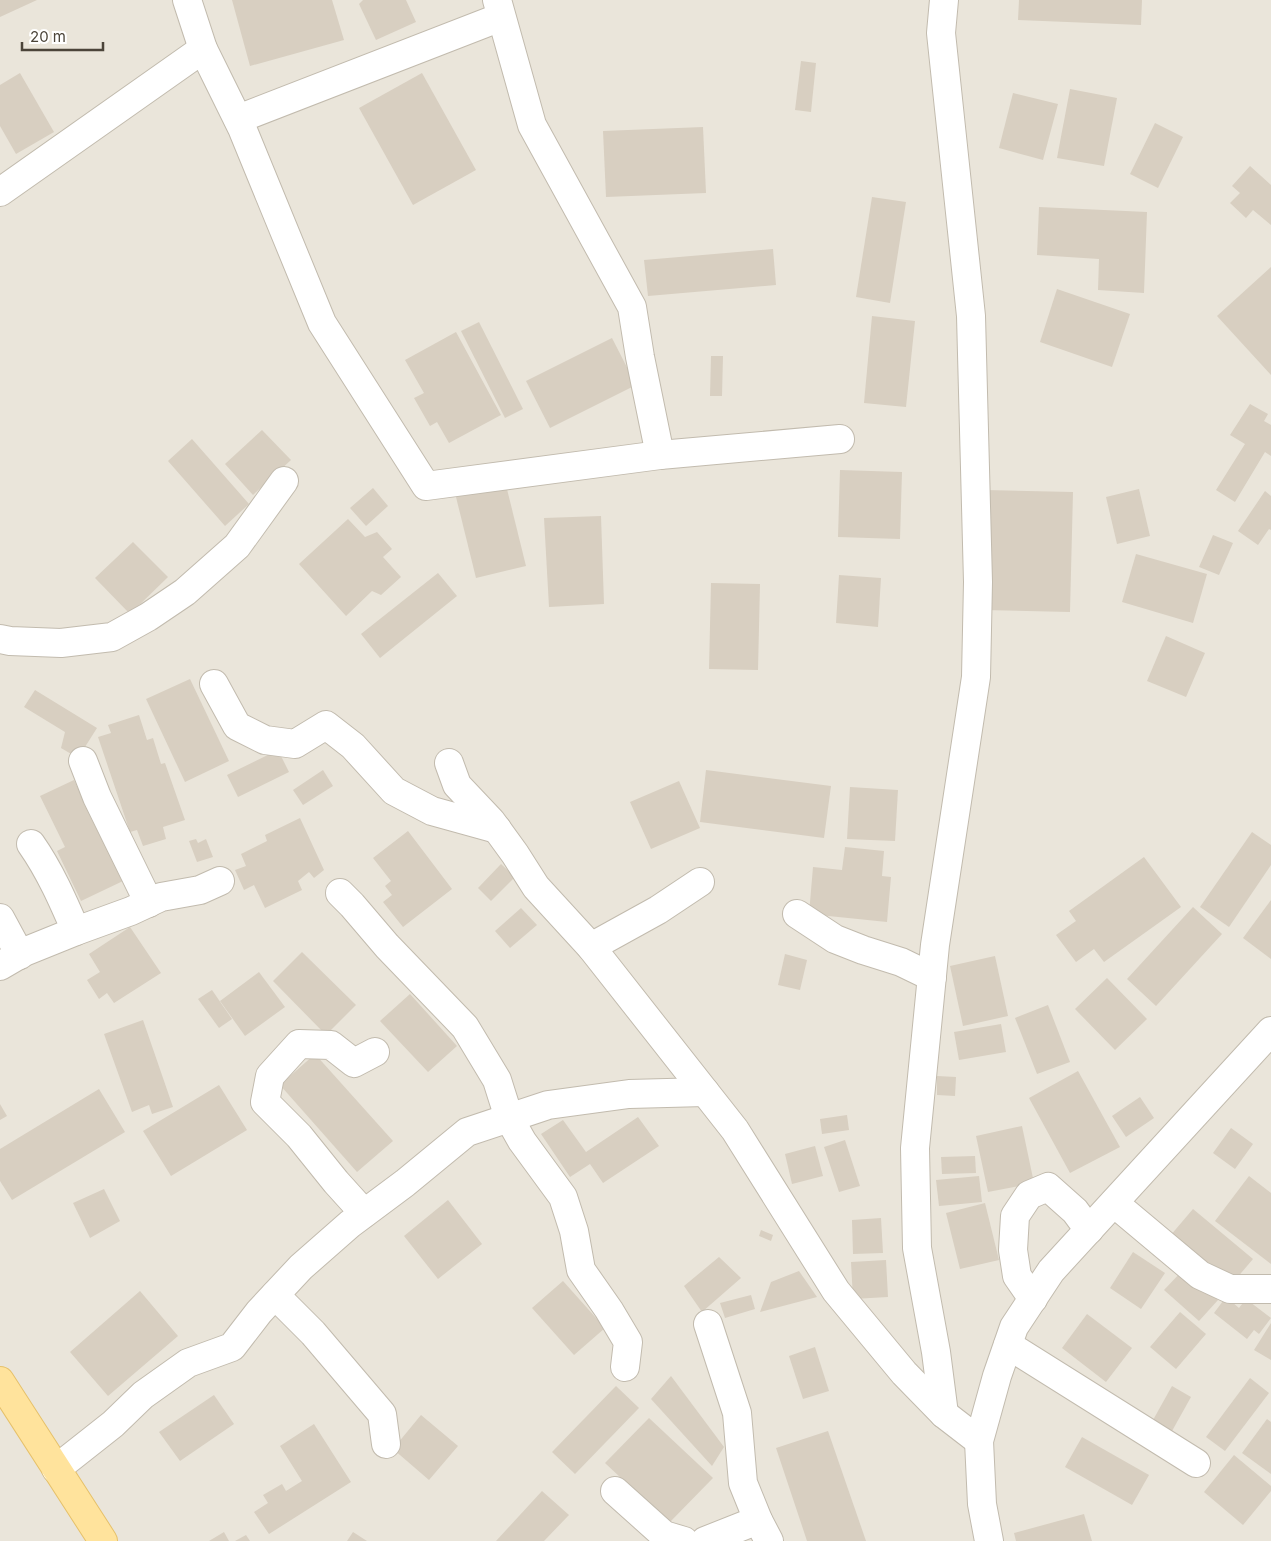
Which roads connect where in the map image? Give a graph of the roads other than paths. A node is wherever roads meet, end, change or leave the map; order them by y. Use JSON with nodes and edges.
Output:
{"nodes":[{"id":1,"x":187,"y":0,"type":"edge"},
{"id":2,"x":944,"y":0,"type":"edge"},
{"id":3,"x":499,"y":9,"type":"edge"},
{"id":4,"x":203,"y":49,"type":"junction"},
{"id":5,"x":238,"y":119,"type":"junction"},
{"id":6,"x":0,"y":192,"type":"edge"},
{"id":7,"x":840,"y":439,"type":"dead end"},
{"id":8,"x":660,"y":455,"type":"junction"},
{"id":9,"x":284,"y":481,"type":"dead end"},
{"id":10,"x":0,"y":639,"type":"edge"},
{"id":11,"x":214,"y":684,"type":"dead end"},
{"id":12,"x":83,"y":761,"type":"dead end"},
{"id":13,"x":449,"y":763,"type":"dead end"},
{"id":14,"x":497,"y":829,"type":"junction"},
{"id":15,"x":31,"y":844,"type":"dead end"},
{"id":16,"x":220,"y":881,"type":"dead end"},
{"id":17,"x":700,"y":882,"type":"dead end"},
{"id":18,"x":340,"y":893,"type":"dead end"},
{"id":19,"x":149,"y":903,"type":"junction"},
{"id":20,"x":797,"y":914,"type":"dead end"},
{"id":21,"x":0,"y":918,"type":"edge"},
{"id":22,"x":76,"y":931,"type":"junction"},
{"id":23,"x":591,"y":947,"type":"junction"},
{"id":24,"x":10,"y":960,"type":"edge"},
{"id":25,"x":932,"y":977,"type":"junction"},
{"id":26,"x":1271,"y":1031,"type":"edge"},
{"id":27,"x":375,"y":1052,"type":"dead end"},
{"id":28,"x":705,"y":1092,"type":"junction"},
{"id":29,"x":509,"y":1118,"type":"junction"},
{"id":30,"x":1114,"y":1202,"type":"junction"},
{"id":31,"x":364,"y":1213,"type":"junction"},
{"id":32,"x":1088,"y":1230,"type":"junction"},
{"id":33,"x":1271,"y":1289,"type":"edge"},
{"id":34,"x":275,"y":1294,"type":"junction"},
{"id":35,"x":1032,"y":1299,"type":"junction"},
{"id":36,"x":708,"y":1324,"type":"dead end"},
{"id":37,"x":1008,"y":1345,"type":"junction"},
{"id":38,"x":625,"y":1367,"type":"dead end"},
{"id":39,"x":0,"y":1381,"type":"edge"},
{"id":40,"x":944,"y":1414,"type":"junction"},
{"id":41,"x":978,"y":1441,"type":"junction"},
{"id":42,"x":386,"y":1444,"type":"dead end"},
{"id":43,"x":1196,"y":1463,"type":"dead end"},
{"id":44,"x":56,"y":1469,"type":"junction"},
{"id":45,"x":616,"y":1491,"type":"dead end"},
{"id":46,"x":763,"y":1530,"type":"edge"},
{"id":47,"x":103,"y":1541,"type":"edge"},
{"id":48,"x":684,"y":1541,"type":"edge"},
{"id":49,"x":705,"y":1541,"type":"edge"},
{"id":50,"x":989,"y":1541,"type":"edge"}],
"edges":[{"from":1,"to":4,"type":"street"},
{"from":2,"to":25,"type":"street"},
{"from":3,"to":5,"type":"street"},
{"from":3,"to":8,"type":"street"},
{"from":4,"to":5,"type":"street"},
{"from":4,"to":6,"type":"street"},
{"from":5,"to":8,"type":"street"},
{"from":7,"to":8,"type":"street"},
{"from":9,"to":10,"type":"street"},
{"from":11,"to":14,"type":"street"},
{"from":12,"to":19,"type":"street"},
{"from":13,"to":14,"type":"street"},
{"from":14,"to":23,"type":"street"},
{"from":15,"to":22,"type":"street"},
{"from":16,"to":19,"type":"street"},
{"from":17,"to":23,"type":"street"},
{"from":18,"to":29,"type":"street"},
{"from":19,"to":22,"type":"street"},
{"from":20,"to":25,"type":"street"},
{"from":21,"to":24,"type":"street"},
{"from":22,"to":24,"type":"street"},
{"from":23,"to":28,"type":"street"},
{"from":25,"to":40,"type":"street"},
{"from":26,"to":30,"type":"street"},
{"from":27,"to":31,"type":"street"},
{"from":28,"to":29,"type":"street"},
{"from":28,"to":40,"type":"street"},
{"from":29,"to":31,"type":"street"},
{"from":29,"to":38,"type":"street"},
{"from":30,"to":32,"type":"street"},
{"from":30,"to":33,"type":"street"},
{"from":31,"to":34,"type":"street"},
{"from":32,"to":35,"type":"street"},
{"from":32,"to":35,"type":"street"},
{"from":34,"to":42,"type":"street"},
{"from":34,"to":44,"type":"street"},
{"from":35,"to":37,"type":"street"},
{"from":36,"to":46,"type":"street"},
{"from":37,"to":41,"type":"street"},
{"from":37,"to":43,"type":"street"},
{"from":39,"to":44,"type":"main road"},
{"from":40,"to":41,"type":"street"},
{"from":41,"to":50,"type":"street"},
{"from":44,"to":47,"type":"main road"},
{"from":45,"to":48,"type":"street"},
{"from":46,"to":49,"type":"street"}]}
